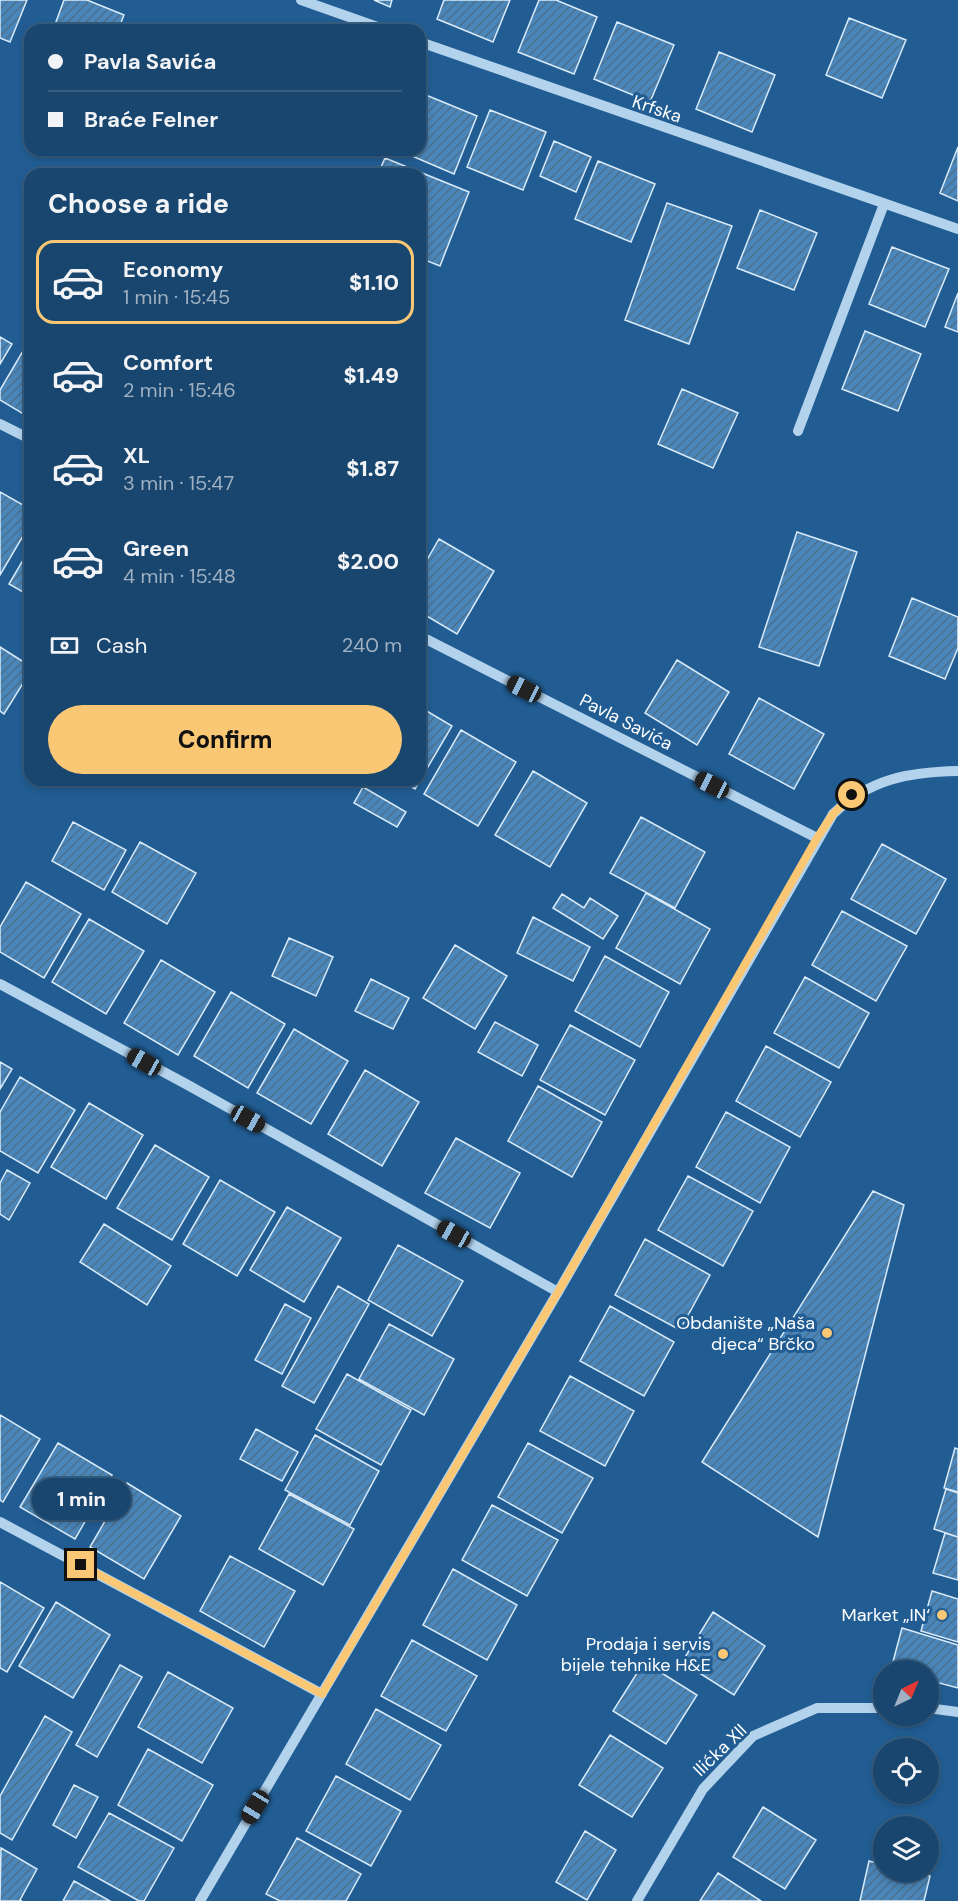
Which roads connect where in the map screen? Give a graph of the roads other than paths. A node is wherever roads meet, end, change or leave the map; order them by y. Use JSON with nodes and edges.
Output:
{"nodes":[{"id":1,"x":302,"y":0,"type":"edge"},
{"id":2,"x":369,"y":24,"type":"edge"},
{"id":3,"x":426,"y":44,"type":"edge"},
{"id":4,"x":884,"y":204,"type":"junction"},
{"id":5,"x":958,"y":229,"type":"edge"},
{"id":6,"x":0,"y":424,"type":"edge"},
{"id":7,"x":798,"y":431,"type":"dead end"},
{"id":8,"x":24,"y":436,"type":"edge"},
{"id":9,"x":426,"y":639,"type":"edge"},
{"id":10,"x":958,"y":771,"type":"edge"},
{"id":11,"x":817,"y":838,"type":"junction"},
{"id":12,"x":0,"y":984,"type":"edge"},
{"id":13,"x":558,"y":1292,"type":"junction"},
{"id":14,"x":0,"y":1522,"type":"edge"},
{"id":15,"x":322,"y":1694,"type":"junction"},
{"id":16,"x":873,"y":1708,"type":"edge"},
{"id":17,"x":939,"y":1709,"type":"edge"},
{"id":18,"x":958,"y":1712,"type":"edge"},
{"id":19,"x":200,"y":1901,"type":"edge"},
{"id":20,"x":637,"y":1901,"type":"edge"}],
"edges":[{"from":1,"to":2,"type":"street"},
{"from":3,"to":4,"type":"street","name":"Krfska"},
{"from":4,"to":5,"type":"street","name":"Krfska"},
{"from":4,"to":7,"type":"street"},
{"from":6,"to":8,"type":"street"},
{"from":9,"to":11,"type":"street","name":"Pavla Savića"},
{"from":10,"to":11,"type":"street"},
{"from":11,"to":13,"type":"street"},
{"from":12,"to":13,"type":"street"},
{"from":13,"to":15,"type":"street"},
{"from":14,"to":15,"type":"street"},
{"from":15,"to":19,"type":"street"},
{"from":16,"to":20,"type":"street","name":"Ilićka XII"},
{"from":17,"to":18,"type":"street"}]}
